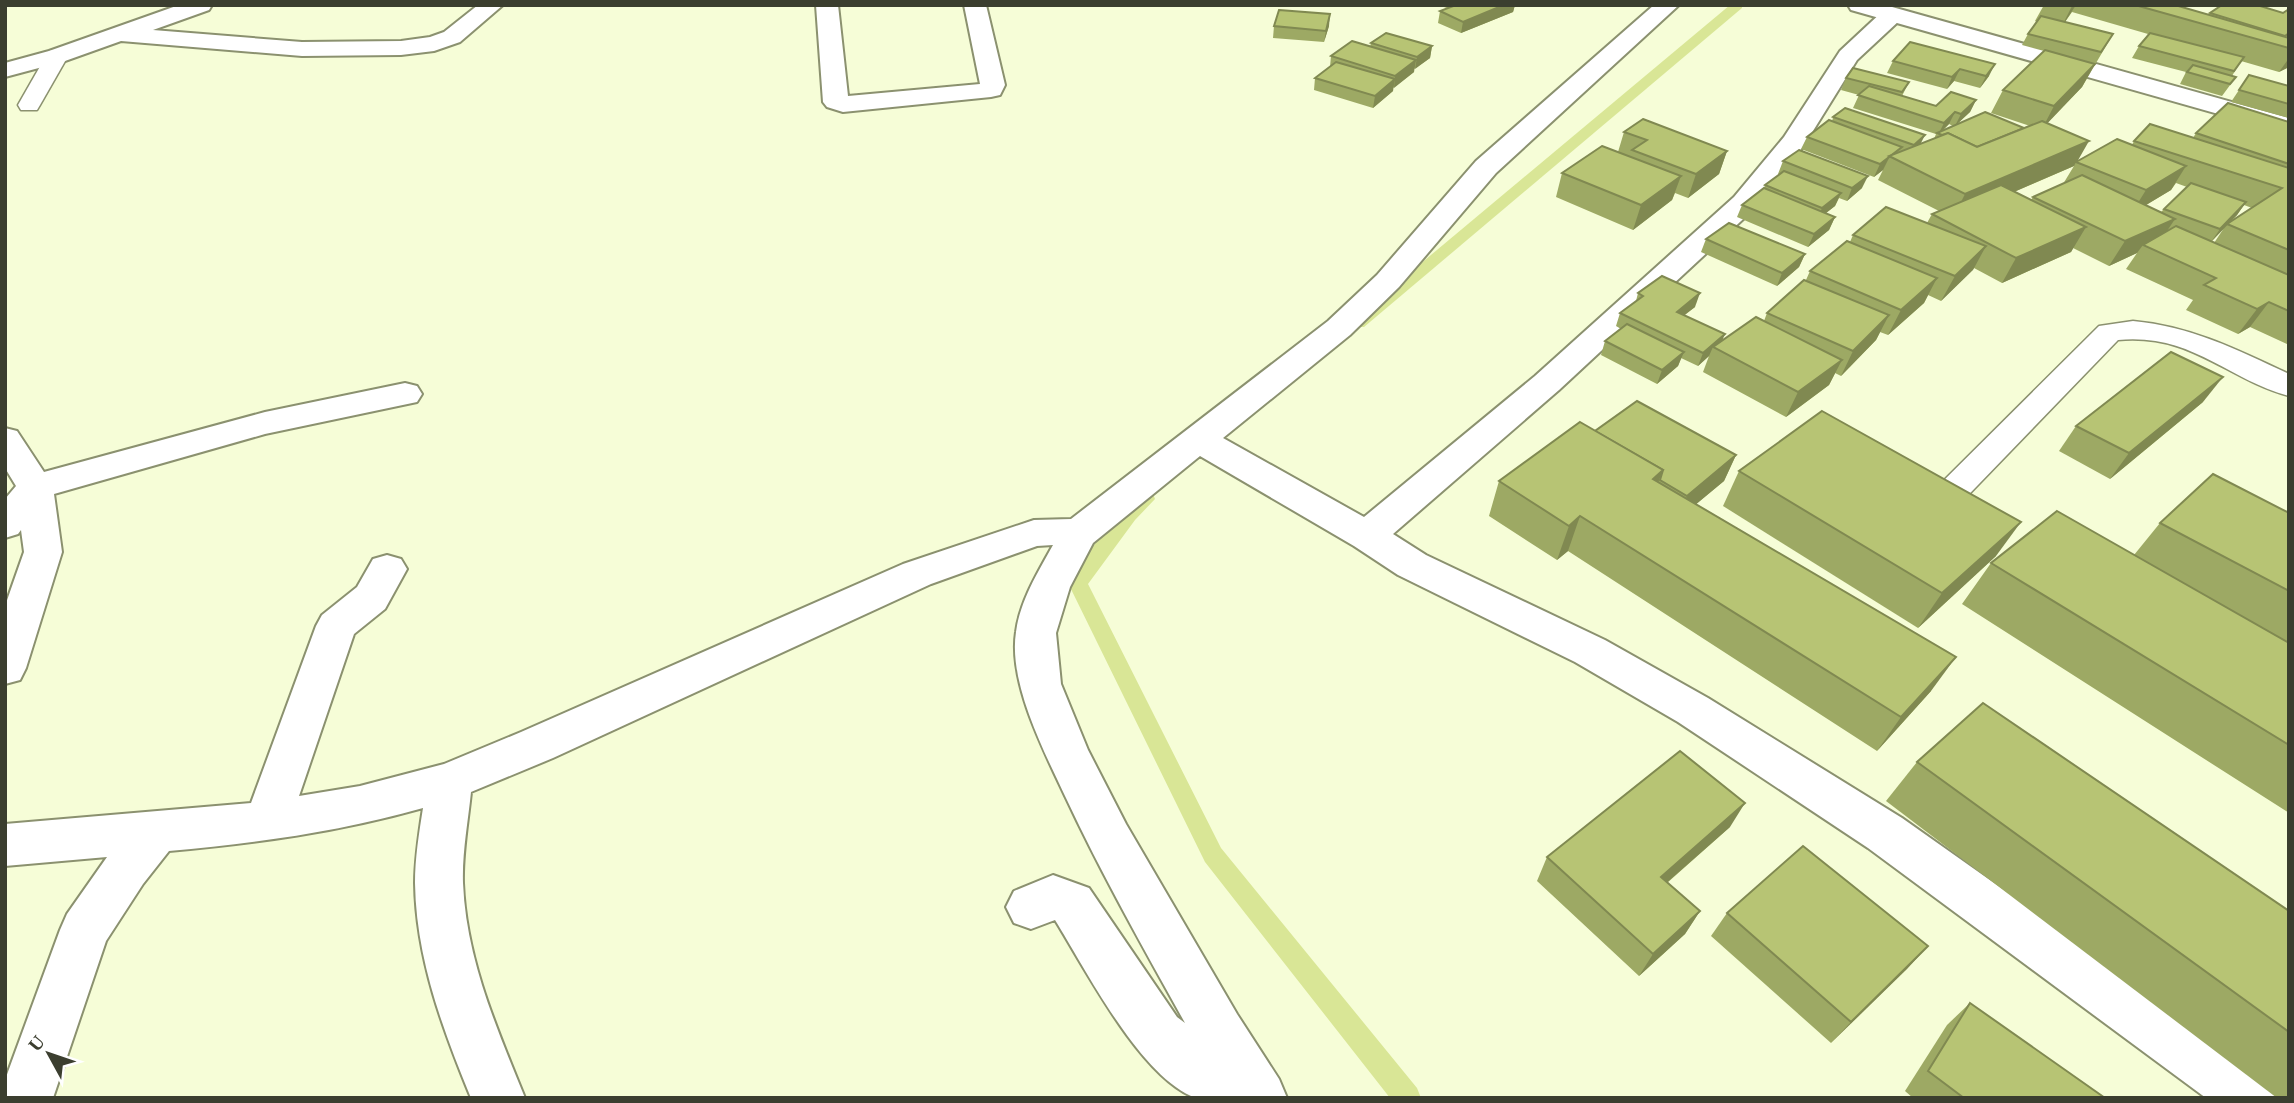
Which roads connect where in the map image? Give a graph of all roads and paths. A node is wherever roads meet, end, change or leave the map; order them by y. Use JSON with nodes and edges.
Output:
{"nodes":[{"id":1,"x":201,"y":5,"type":"edge"},
{"id":2,"x":492,"y":5,"type":"edge"},
{"id":3,"x":827,"y":5,"type":"edge"},
{"id":4,"x":975,"y":5,"type":"edge"},
{"id":5,"x":1668,"y":5,"type":"edge"},
{"id":6,"x":1875,"y":10,"type":"edge"},
{"id":7,"x":120,"y":34,"type":"junction"},
{"id":8,"x":57,"y":56,"type":"junction"},
{"id":9,"x":5,"y":70,"type":"edge"},
{"id":10,"x":29,"y":105,"type":"dead end"},
{"id":11,"x":2289,"y":126,"type":"edge"},
{"id":12,"x":2289,"y":386,"type":"edge"},
{"id":13,"x":405,"y":394,"type":"dead end"},
{"id":14,"x":5,"y":439,"type":"edge"},
{"id":15,"x":1210,"y":446,"type":"junction"},
{"id":16,"x":35,"y":488,"type":"junction"},
{"id":17,"x":1937,"y":507,"type":"edge"},
{"id":18,"x":5,"y":525,"type":"edge"},
{"id":19,"x":1078,"y":534,"type":"junction"},
{"id":20,"x":1367,"y":536,"type":"junction"},
{"id":21,"x":387,"y":569,"type":"dead end"},
{"id":22,"x":5,"y":668,"type":"edge"},
{"id":23,"x":450,"y":780,"type":"junction"},
{"id":24,"x":267,"y":822,"type":"junction"},
{"id":25,"x":156,"y":831,"type":"junction"},
{"id":26,"x":5,"y":845,"type":"edge"},
{"id":27,"x":1031,"y":907,"type":"dead end"},
{"id":28,"x":26,"y":1098,"type":"edge"},
{"id":29,"x":498,"y":1098,"type":"edge"},
{"id":30,"x":1241,"y":1098,"type":"edge"},
{"id":31,"x":1260,"y":1098,"type":"edge"},
{"id":32,"x":2252,"y":1098,"type":"edge"}],
"edges":[{"from":1,"to":7,"type":"street"},
{"from":2,"to":7,"type":"street"},
{"from":3,"to":4,"type":"street"},
{"from":5,"to":15,"type":"street"},
{"from":6,"to":11,"type":"street"},
{"from":6,"to":20,"type":"street"},
{"from":7,"to":8,"type":"street"},
{"from":8,"to":9,"type":"street"},
{"from":8,"to":10,"type":"lane"},
{"from":12,"to":17,"type":"lane"},
{"from":13,"to":16,"type":"street"},
{"from":14,"to":16,"type":"street"},
{"from":15,"to":19,"type":"street"},
{"from":15,"to":20,"type":"street"},
{"from":16,"to":18,"type":"street"},
{"from":16,"to":22,"type":"street"},
{"from":19,"to":23,"type":"street"},
{"from":19,"to":31,"type":"street"},
{"from":20,"to":32,"type":"street"},
{"from":21,"to":24,"type":"street"},
{"from":23,"to":24,"type":"street"},
{"from":23,"to":29,"type":"street"},
{"from":24,"to":25,"type":"street"},
{"from":25,"to":26,"type":"street"},
{"from":25,"to":28,"type":"street"},
{"from":27,"to":30,"type":"street"}]}
